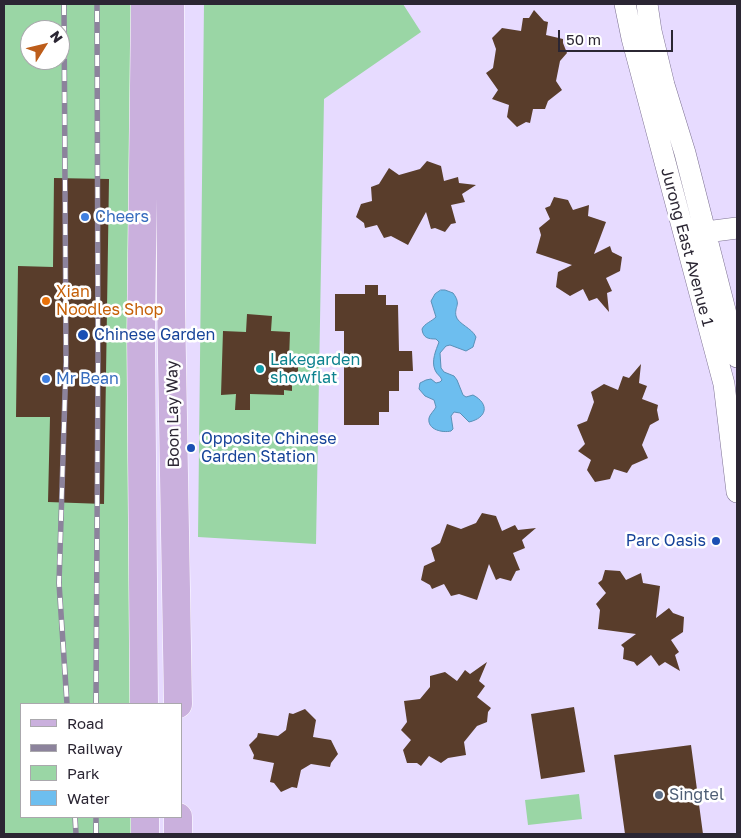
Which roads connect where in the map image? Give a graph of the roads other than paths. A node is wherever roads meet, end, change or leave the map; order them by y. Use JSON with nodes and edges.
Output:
{"nodes":[{"id":1,"x":145,"y":4,"type":"edge"},
{"id":2,"x":170,"y":4,"type":"edge"},
{"id":3,"x":625,"y":4,"type":"edge"},
{"id":4,"x":647,"y":4,"type":"edge"},
{"id":5,"x":737,"y":228,"type":"edge"},
{"id":6,"x":697,"y":242,"type":"junction"},
{"id":7,"x":737,"y":357,"type":"edge"},
{"id":8,"x":737,"y":492,"type":"edge"},
{"id":9,"x":144,"y":703,"type":"edge"},
{"id":10,"x":178,"y":703,"type":"edge"},
{"id":11,"x":145,"y":818,"type":"edge"},
{"id":12,"x":178,"y":818,"type":"edge"},
{"id":13,"x":145,"y":834,"type":"edge"},
{"id":14,"x":178,"y":834,"type":"edge"}],
"edges":[{"from":1,"to":9,"type":"main road","name":"Boon Lay Way"},
{"from":2,"to":10,"type":"main road","name":"Boon Lay Way"},
{"from":3,"to":6,"type":"street","name":"Jurong East Avenue 1"},
{"from":4,"to":6,"type":"street","name":"Jurong East Avenue 1"},
{"from":5,"to":6,"type":"street"},
{"from":6,"to":7,"type":"street","name":"Jurong East Avenue 1"},
{"from":6,"to":8,"type":"street","name":"Jurong East Avenue 1"},
{"from":11,"to":13,"type":"main road"},
{"from":12,"to":14,"type":"main road"}]}
